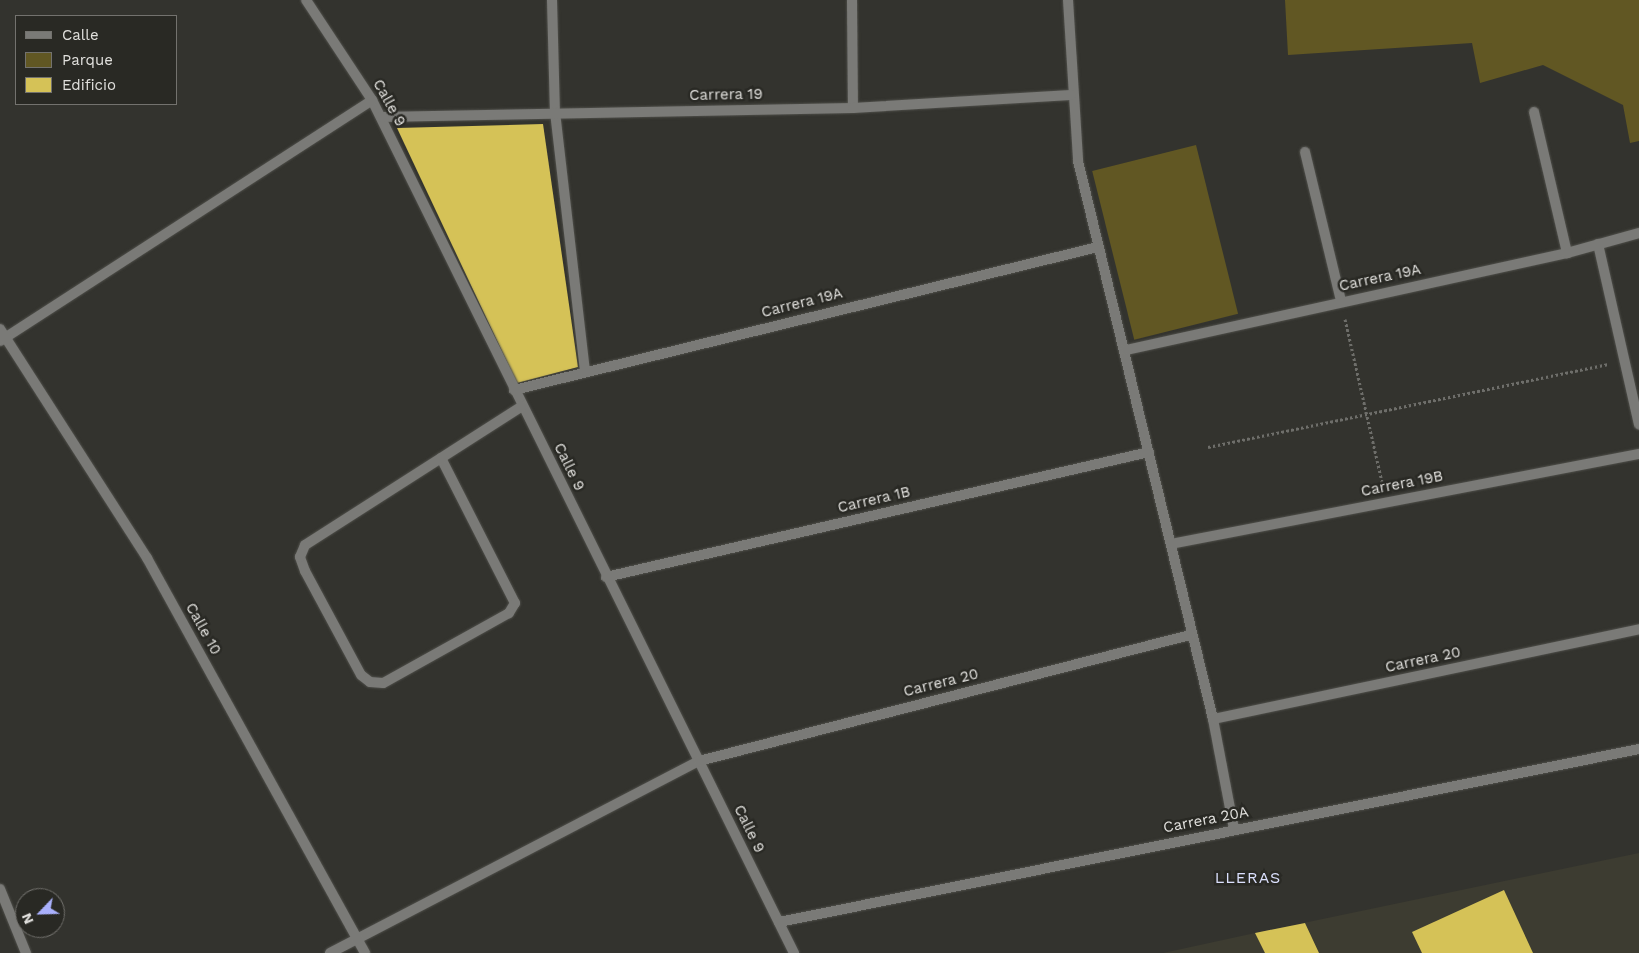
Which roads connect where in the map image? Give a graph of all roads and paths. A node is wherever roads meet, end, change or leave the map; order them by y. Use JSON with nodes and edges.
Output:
{"nodes":[{"id":1,"x":306,"y":0,"type":"edge"},
{"id":2,"x":552,"y":0,"type":"edge"},
{"id":3,"x":852,"y":0,"type":"edge"},
{"id":4,"x":1068,"y":0,"type":"edge"},
{"id":5,"x":1071,"y":95,"type":"junction"},
{"id":6,"x":372,"y":100,"type":"junction"},
{"id":7,"x":854,"y":108,"type":"junction"},
{"id":8,"x":555,"y":112,"type":"junction"},
{"id":9,"x":1534,"y":112,"type":"dead end"},
{"id":10,"x":381,"y":117,"type":"junction"},
{"id":11,"x":1305,"y":152,"type":"dead end"},
{"id":12,"x":1639,"y":233,"type":"edge"},
{"id":13,"x":1598,"y":244,"type":"junction"},
{"id":14,"x":1098,"y":247,"type":"junction"},
{"id":15,"x":1567,"y":253,"type":"junction"},
{"id":16,"x":1341,"y":302,"type":"junction"},
{"id":17,"x":2,"y":336,"type":"edge"},
{"id":18,"x":1126,"y":350,"type":"junction"},
{"id":19,"x":1624,"y":360,"type":"junction"},
{"id":20,"x":585,"y":371,"type":"junction"},
{"id":21,"x":514,"y":390,"type":"junction"},
{"id":22,"x":522,"y":406,"type":"junction"},
{"id":23,"x":1368,"y":414,"type":"junction"},
{"id":24,"x":1639,"y":424,"type":"edge"},
{"id":25,"x":1208,"y":447,"type":"dead end"},
{"id":26,"x":1149,"y":452,"type":"junction"},
{"id":27,"x":1639,"y":454,"type":"edge"},
{"id":28,"x":441,"y":458,"type":"junction"},
{"id":29,"x":1386,"y":502,"type":"junction"},
{"id":30,"x":1171,"y":544,"type":"junction"},
{"id":31,"x":606,"y":577,"type":"junction"},
{"id":32,"x":1639,"y":629,"type":"edge"},
{"id":33,"x":1190,"y":635,"type":"junction"},
{"id":34,"x":1213,"y":719,"type":"junction"},
{"id":35,"x":1639,"y":749,"type":"edge"},
{"id":36,"x":699,"y":760,"type":"junction"},
{"id":37,"x":1234,"y":829,"type":"junction"},
{"id":38,"x":0,"y":889,"type":"edge"},
{"id":39,"x":778,"y":922,"type":"junction"},
{"id":40,"x":358,"y":941,"type":"junction"},
{"id":41,"x":26,"y":953,"type":"edge"},
{"id":42,"x":330,"y":953,"type":"edge"},
{"id":43,"x":365,"y":953,"type":"edge"},
{"id":44,"x":794,"y":953,"type":"edge"}],
"edges":[{"from":1,"to":6,"type":"street","name":"Calle 9"},
{"from":2,"to":8,"type":"street"},
{"from":3,"to":7,"type":"street"},
{"from":4,"to":5,"type":"street"},
{"from":5,"to":7,"type":"street","name":"Carrera 19"},
{"from":5,"to":14,"type":"street"},
{"from":6,"to":10,"type":"street","name":"Calle 9"},
{"from":6,"to":17,"type":"street"},
{"from":7,"to":8,"type":"street","name":"Carrera 19"},
{"from":8,"to":10,"type":"street","name":"Carrera 19"},
{"from":8,"to":20,"type":"street"},
{"from":9,"to":15,"type":"street"},
{"from":10,"to":21,"type":"street","name":"Calle 9"},
{"from":11,"to":16,"type":"street"},
{"from":12,"to":13,"type":"street","name":"Carrera 19A"},
{"from":13,"to":15,"type":"street","name":"Carrera 19A"},
{"from":13,"to":19,"type":"street"},
{"from":14,"to":18,"type":"street"},
{"from":14,"to":20,"type":"street","name":"Carrera 19A"},
{"from":15,"to":16,"type":"street","name":"Carrera 19A"},
{"from":16,"to":18,"type":"street","name":"Carrera 19A"},
{"from":16,"to":23,"type":"path"},
{"from":17,"to":40,"type":"street","name":"Calle 10"},
{"from":18,"to":26,"type":"street"},
{"from":19,"to":23,"type":"path"},
{"from":19,"to":24,"type":"street"},
{"from":20,"to":21,"type":"street","name":"Carrera 19A"},
{"from":21,"to":22,"type":"street","name":"Calle 9"},
{"from":22,"to":28,"type":"street"},
{"from":22,"to":31,"type":"street","name":"Calle 9"},
{"from":23,"to":25,"type":"path"},
{"from":23,"to":29,"type":"path"},
{"from":26,"to":30,"type":"street"},
{"from":26,"to":31,"type":"street","name":"Carrera 1B"},
{"from":27,"to":29,"type":"street","name":"Carrera 19B"},
{"from":28,"to":28,"type":"street"},
{"from":29,"to":30,"type":"street","name":"Carrera 19B"},
{"from":30,"to":33,"type":"street"},
{"from":31,"to":36,"type":"street","name":"Calle 9"},
{"from":32,"to":34,"type":"street","name":"Carrera 20"},
{"from":33,"to":34,"type":"street"},
{"from":33,"to":36,"type":"street","name":"Carrera 20"},
{"from":34,"to":37,"type":"street"},
{"from":35,"to":37,"type":"street","name":"Carrera 20A"},
{"from":36,"to":39,"type":"street","name":"Calle 9"},
{"from":36,"to":40,"type":"street","name":"Carrera 20"},
{"from":37,"to":39,"type":"street","name":"Carrera 20A"},
{"from":38,"to":41,"type":"street"},
{"from":39,"to":44,"type":"street","name":"Calle 9"},
{"from":40,"to":42,"type":"street","name":"Carrera 20"},
{"from":40,"to":43,"type":"street","name":"Calle 10"}]}
